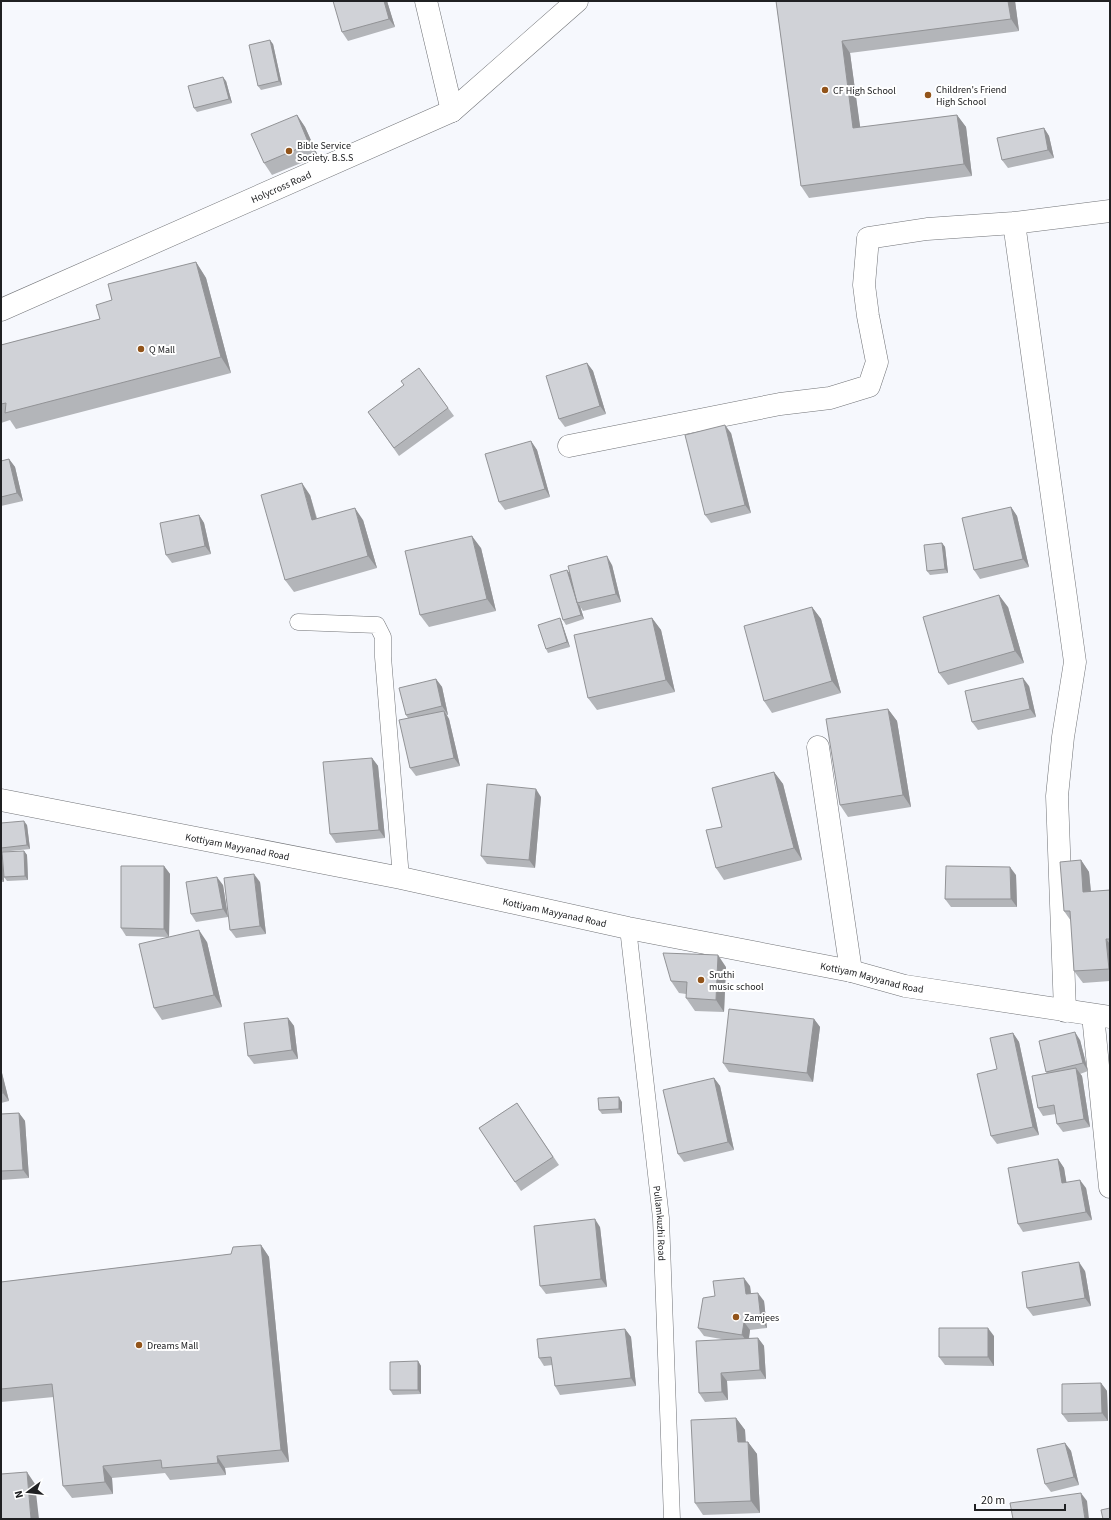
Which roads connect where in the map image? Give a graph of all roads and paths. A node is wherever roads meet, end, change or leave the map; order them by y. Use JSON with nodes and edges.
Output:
{"nodes":[{"id":1,"x":426,"y":1,"type":"edge"},
{"id":2,"x":577,"y":1,"type":"edge"},
{"id":3,"x":452,"y":111,"type":"junction"},
{"id":4,"x":1110,"y":211,"type":"edge"},
{"id":5,"x":1014,"y":222,"type":"junction"},
{"id":6,"x":1,"y":310,"type":"edge"},
{"id":7,"x":569,"y":446,"type":"dead end"},
{"id":8,"x":298,"y":622,"type":"dead end"},
{"id":9,"x":818,"y":747,"type":"dead end"},
{"id":10,"x":1,"y":800,"type":"edge"},
{"id":11,"x":401,"y":878,"type":"junction"},
{"id":12,"x":628,"y":928,"type":"junction"},
{"id":13,"x":851,"y":971,"type":"junction"},
{"id":14,"x":1065,"y":1011,"type":"junction"},
{"id":15,"x":1101,"y":1016,"type":"edge"},
{"id":16,"x":1110,"y":1188,"type":"edge"},
{"id":17,"x":672,"y":1519,"type":"edge"}],
"edges":[{"from":1,"to":3,"type":"street"},
{"from":2,"to":3,"type":"street","name":"Holycross Road"},
{"from":3,"to":6,"type":"street","name":"Holycross Road"},
{"from":4,"to":5,"type":"street"},
{"from":5,"to":7,"type":"street"},
{"from":5,"to":14,"type":"street"},
{"from":8,"to":11,"type":"lane"},
{"from":9,"to":13,"type":"street"},
{"from":10,"to":11,"type":"street","name":"Kottiyam Mayyanad Road"},
{"from":11,"to":12,"type":"street","name":"Kottiyam Mayyanad Road"},
{"from":12,"to":13,"type":"street","name":"Kottiyam Mayyanad Road"},
{"from":12,"to":17,"type":"lane","name":"Pullamkuzhi Road"},
{"from":13,"to":14,"type":"street","name":"Kottiyam Mayyanad Road"},
{"from":14,"to":15,"type":"street","name":"Kottiyam Mayyanad Road"},
{"from":15,"to":16,"type":"street"}]}
